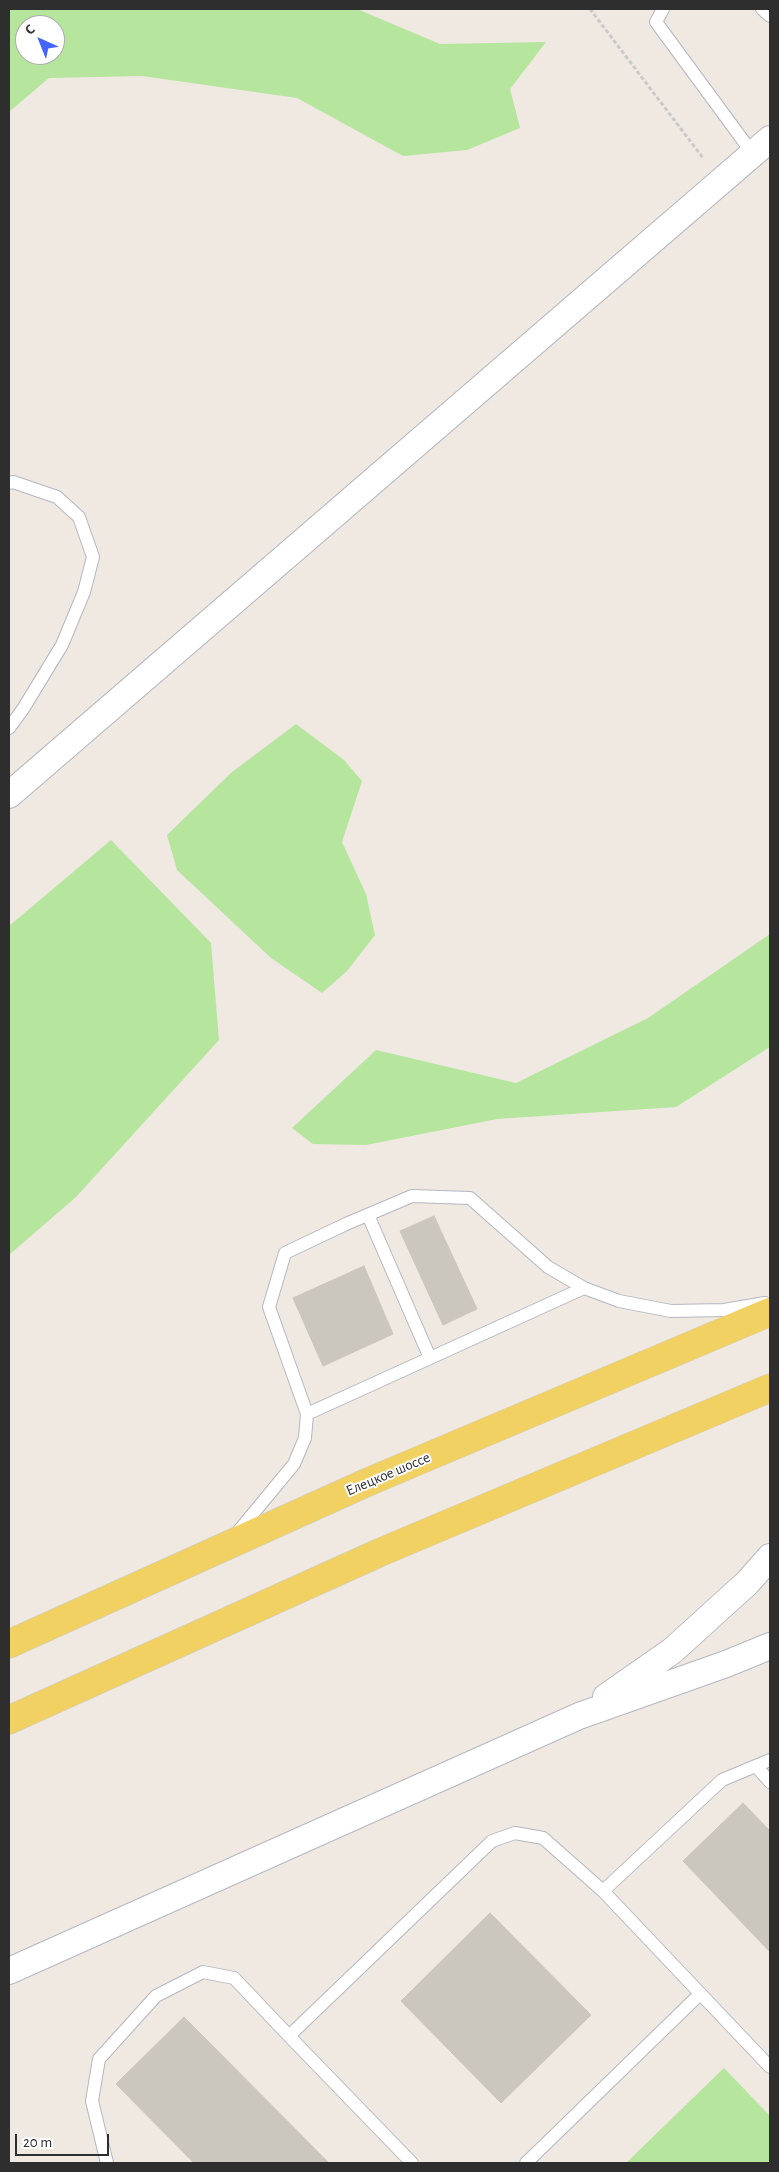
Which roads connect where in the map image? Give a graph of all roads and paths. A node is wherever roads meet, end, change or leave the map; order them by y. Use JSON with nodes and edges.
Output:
{"nodes":[{"id":1,"x":590,"y":9,"type":"edge"},
{"id":2,"x":663,"y":9,"type":"edge"},
{"id":3,"x":762,"y":9,"type":"edge"},
{"id":4,"x":770,"y":16,"type":"edge"},
{"id":5,"x":762,"y":146,"type":"edge"},
{"id":6,"x":721,"y":182,"type":"junction"},
{"id":7,"x":9,"y":483,"type":"edge"},
{"id":8,"x":9,"y":728,"type":"edge"},
{"id":9,"x":9,"y":796,"type":"edge"},
{"id":10,"x":368,"y":1215,"type":"junction"},
{"id":11,"x":584,"y":1288,"type":"junction"},
{"id":12,"x":770,"y":1303,"type":"edge"},
{"id":13,"x":770,"y":1312,"type":"edge"},
{"id":14,"x":430,"y":1358,"type":"junction"},
{"id":15,"x":770,"y":1388,"type":"edge"},
{"id":16,"x":307,"y":1414,"type":"junction"},
{"id":17,"x":226,"y":1546,"type":"junction"},
{"id":18,"x":770,"y":1557,"type":"edge"},
{"id":19,"x":9,"y":1644,"type":"edge"},
{"id":20,"x":770,"y":1646,"type":"edge"},
{"id":21,"x":578,"y":1716,"type":"junction"},
{"id":22,"x":9,"y":1720,"type":"edge"},
{"id":23,"x":770,"y":1760,"type":"edge"},
{"id":24,"x":756,"y":1766,"type":"junction"},
{"id":25,"x":770,"y":1782,"type":"edge"},
{"id":26,"x":603,"y":1890,"type":"junction"},
{"id":27,"x":9,"y":1971,"type":"edge"},
{"id":28,"x":700,"y":1994,"type":"junction"},
{"id":29,"x":289,"y":2036,"type":"junction"},
{"id":30,"x":770,"y":2067,"type":"edge"},
{"id":31,"x":107,"y":2163,"type":"edge"},
{"id":32,"x":412,"y":2163,"type":"edge"},
{"id":33,"x":526,"y":2163,"type":"edge"}],
"edges":[{"from":1,"to":6,"type":"path"},
{"from":2,"to":5,"type":"lane"},
{"from":3,"to":4,"type":"lane"},
{"from":5,"to":6,"type":"street"},
{"from":6,"to":9,"type":"street"},
{"from":7,"to":8,"type":"lane"},
{"from":10,"to":11,"type":"lane"},
{"from":10,"to":14,"type":"lane"},
{"from":10,"to":16,"type":"lane"},
{"from":11,"to":12,"type":"lane"},
{"from":11,"to":14,"type":"lane"},
{"from":13,"to":17,"type":"main road","name":"Елецкое шоссе"},
{"from":14,"to":16,"type":"lane"},
{"from":15,"to":22,"type":"main road"},
{"from":16,"to":17,"type":"lane"},
{"from":17,"to":19,"type":"main road","name":"Елецкое шоссе"},
{"from":18,"to":21,"type":"street"},
{"from":20,"to":21,"type":"street"},
{"from":21,"to":27,"type":"street"},
{"from":23,"to":24,"type":"lane"},
{"from":24,"to":25,"type":"lane"},
{"from":24,"to":26,"type":"lane"},
{"from":26,"to":28,"type":"lane"},
{"from":26,"to":29,"type":"lane"},
{"from":28,"to":30,"type":"lane"},
{"from":28,"to":33,"type":"lane"},
{"from":29,"to":31,"type":"lane"},
{"from":29,"to":32,"type":"lane"}]}
